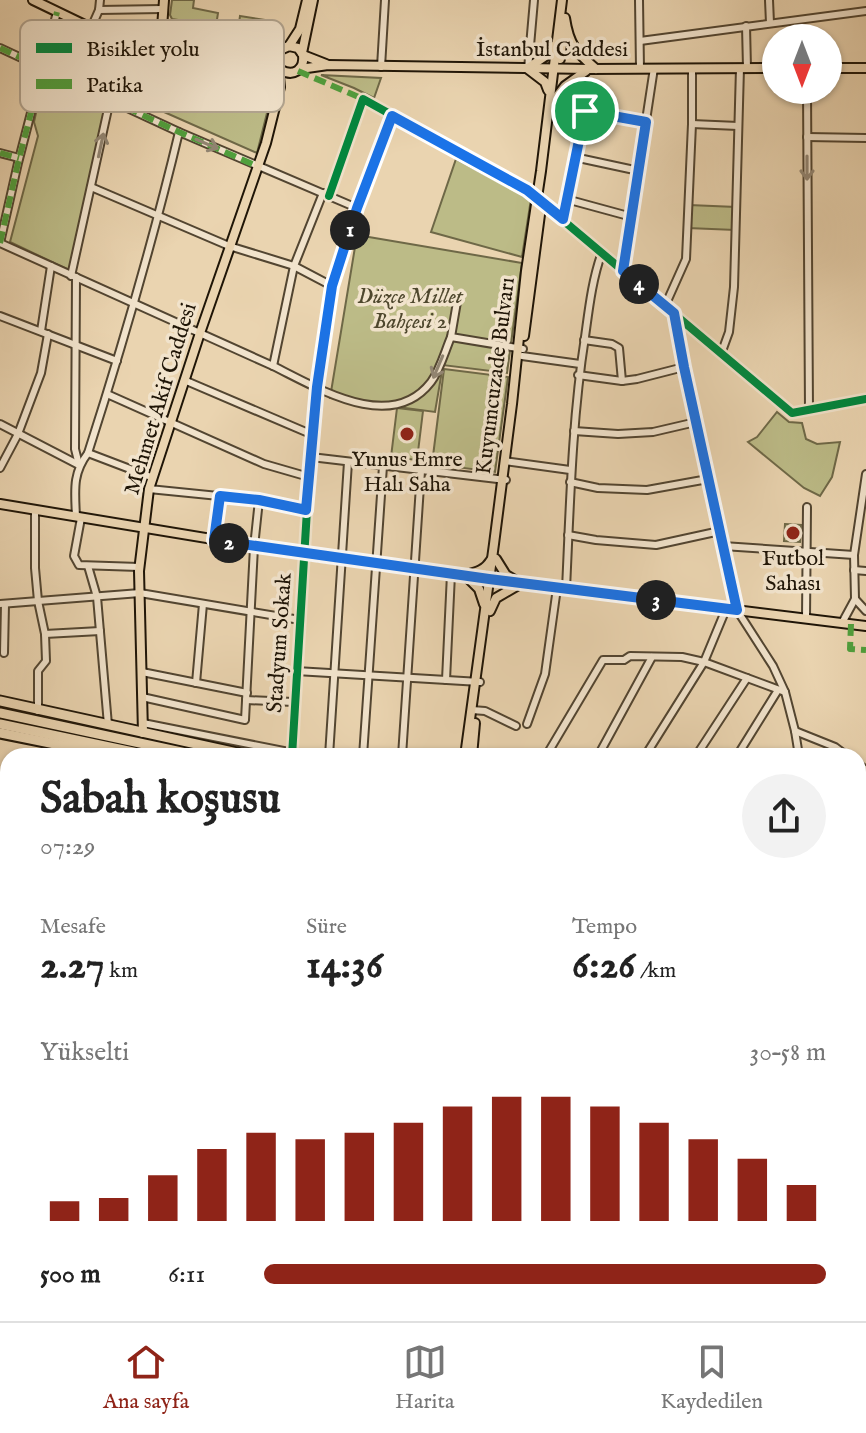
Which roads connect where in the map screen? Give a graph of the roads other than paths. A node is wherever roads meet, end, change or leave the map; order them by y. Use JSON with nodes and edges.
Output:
{"nodes":[{"id":1,"x":33,"y":0,"type":"edge"},
{"id":2,"x":100,"y":0,"type":"edge"},
{"id":3,"x":307,"y":0,"type":"edge"},
{"id":4,"x":313,"y":0,"type":"edge"},
{"id":5,"x":385,"y":0,"type":"edge"},
{"id":6,"x":534,"y":0,"type":"edge"},
{"id":7,"x":565,"y":0,"type":"edge"},
{"id":8,"x":639,"y":0,"type":"edge"},
{"id":9,"x":769,"y":0,"type":"edge"},
{"id":10,"x":48,"y":3,"type":"edge"},
{"id":11,"x":163,"y":4,"type":"edge"},
{"id":12,"x":99,"y":10,"type":"junction"},
{"id":13,"x":866,"y":11,"type":"edge"},
{"id":14,"x":57,"y":12,"type":"junction"},
{"id":15,"x":565,"y":18,"type":"junction"},
{"id":16,"x":55,"y":20,"type":"edge"},
{"id":17,"x":74,"y":20,"type":"edge"},
{"id":18,"x":95,"y":20,"type":"edge"},
{"id":19,"x":770,"y":23,"type":"junction"},
{"id":20,"x":746,"y":26,"type":"junction"},
{"id":21,"x":640,"y":41,"type":"junction"},
{"id":22,"x":556,"y":43,"type":"junction"},
{"id":23,"x":286,"y":46,"type":"joint"},
{"id":24,"x":0,"y":48,"type":"edge"},
{"id":25,"x":303,"y":54,"type":"junction"},
{"id":26,"x":20,"y":57,"type":"edge"},
{"id":27,"x":328,"y":65,"type":"junction"},
{"id":28,"x":381,"y":67,"type":"junction"},
{"id":29,"x":640,"y":68,"type":"junction"},
{"id":30,"x":654,"y":68,"type":"junction"},
{"id":31,"x":744,"y":68,"type":"junction"},
{"id":32,"x":762,"y":68,"type":"edge"},
{"id":33,"x":842,"y":68,"type":"edge"},
{"id":34,"x":866,"y":68,"type":"edge"},
{"id":35,"x":528,"y":69,"type":"junction"},
{"id":36,"x":556,"y":69,"type":"junction"},
{"id":37,"x":593,"y":69,"type":"junction"},
{"id":38,"x":692,"y":69,"type":"junction"},
{"id":39,"x":284,"y":71,"type":"edge"},
{"id":40,"x":296,"y":71,"type":"junction"},
{"id":41,"x":284,"y":83,"type":"edge"},
{"id":42,"x":589,"y":89,"type":"dead end"},
{"id":43,"x":552,"y":97,"type":"junction"},
{"id":44,"x":807,"y":104,"type":"edge"},
{"id":45,"x":585,"y":111,"type":"junction"},
{"id":46,"x":31,"y":112,"type":"edge"},
{"id":47,"x":107,"y":112,"type":"edge"},
{"id":48,"x":136,"y":112,"type":"edge"},
{"id":49,"x":274,"y":112,"type":"edge"},
{"id":50,"x":392,"y":116,"type":"junction"},
{"id":51,"x":646,"y":122,"type":"junction"},
{"id":52,"x":692,"y":124,"type":"junction"},
{"id":53,"x":738,"y":126,"type":"junction"},
{"id":54,"x":179,"y":132,"type":"junction"},
{"id":55,"x":807,"y":137,"type":"junction"},
{"id":56,"x":866,"y":138,"type":"edge"},
{"id":57,"x":0,"y":153,"type":"edge"},
{"id":58,"x":574,"y":157,"type":"junction"},
{"id":59,"x":19,"y":158,"type":"junction"},
{"id":60,"x":257,"y":166,"type":"junction"},
{"id":61,"x":639,"y":171,"type":"junction"},
{"id":62,"x":91,"y":187,"type":"junction"},
{"id":63,"x":326,"y":195,"type":"junction"},
{"id":64,"x":566,"y":199,"type":"junction"},
{"id":65,"x":539,"y":200,"type":"junction"},
{"id":66,"x":357,"y":208,"type":"junction"},
{"id":67,"x":159,"y":216,"type":"junction"},
{"id":68,"x":632,"y":217,"type":"junction"},
{"id":69,"x":563,"y":219,"type":"junction"},
{"id":70,"x":0,"y":243,"type":"edge"},
{"id":71,"x":229,"y":246,"type":"junction"},
{"id":72,"x":602,"y":252,"type":"junction"},
{"id":73,"x":51,"y":266,"type":"junction"},
{"id":74,"x":294,"y":266,"type":"junction"},
{"id":75,"x":623,"y":271,"type":"junction"},
{"id":76,"x":74,"y":276,"type":"junction"},
{"id":77,"x":332,"y":286,"type":"junction"},
{"id":78,"x":457,"y":302,"type":"dead end"},
{"id":79,"x":135,"y":304,"type":"junction"},
{"id":80,"x":665,"y":306,"type":"junction"},
{"id":81,"x":674,"y":313,"type":"junction"},
{"id":82,"x":0,"y":316,"type":"edge"},
{"id":83,"x":44,"y":332,"type":"junction"},
{"id":84,"x":200,"y":333,"type":"junction"},
{"id":85,"x":451,"y":337,"type":"junction"},
{"id":86,"x":584,"y":340,"type":"junction"},
{"id":87,"x":75,"y":344,"type":"junction"},
{"id":88,"x":521,"y":351,"type":"junction"},
{"id":89,"x":721,"y":354,"type":"junction"},
{"id":90,"x":117,"y":361,"type":"junction"},
{"id":91,"x":580,"y":364,"type":"junction"},
{"id":92,"x":273,"y":366,"type":"junction"},
{"id":93,"x":684,"y":367,"type":"junction"},
{"id":94,"x":578,"y":375,"type":"junction"},
{"id":95,"x":184,"y":380,"type":"junction"},
{"id":96,"x":622,"y":381,"type":"junction"},
{"id":97,"x":317,"y":387,"type":"junction"},
{"id":98,"x":107,"y":394,"type":"junction"},
{"id":99,"x":866,"y":399,"type":"edge"},
{"id":100,"x":809,"y":410,"type":"junction"},
{"id":101,"x":696,"y":422,"type":"junction"},
{"id":102,"x":170,"y":423,"type":"junction"},
{"id":103,"x":0,"y":424,"type":"edge"},
{"id":104,"x":574,"y":431,"type":"junction"},
{"id":105,"x":18,"y":434,"type":"junction"},
{"id":106,"x":313,"y":435,"type":"junction"},
{"id":107,"x":88,"y":453,"type":"junction"},
{"id":108,"x":311,"y":457,"type":"junction"},
{"id":109,"x":506,"y":461,"type":"junction"},
{"id":110,"x":348,"y":462,"type":"junction"},
{"id":111,"x":79,"y":465,"type":"junction"},
{"id":112,"x":383,"y":466,"type":"junction"},
{"id":113,"x":0,"y":468,"type":"edge"},
{"id":114,"x":570,"y":470,"type":"junction"},
{"id":115,"x":421,"y":471,"type":"junction"},
{"id":116,"x":866,"y":474,"type":"edge"},
{"id":117,"x":151,"y":477,"type":"junction"},
{"id":118,"x":309,"y":477,"type":"junction"},
{"id":119,"x":708,"y":479,"type":"junction"},
{"id":120,"x":504,"y":480,"type":"junction"},
{"id":121,"x":570,"y":482,"type":"junction"},
{"id":122,"x":149,"y":489,"type":"junction"},
{"id":123,"x":220,"y":496,"type":"junction"},
{"id":124,"x":864,"y":499,"type":"edge"},
{"id":125,"x":259,"y":500,"type":"junction"},
{"id":126,"x":0,"y":504,"type":"edge"},
{"id":127,"x":807,"y":507,"type":"dead end"},
{"id":128,"x":35,"y":510,"type":"junction"},
{"id":129,"x":306,"y":510,"type":"junction"},
{"id":130,"x":78,"y":517,"type":"junction"},
{"id":131,"x":143,"y":528,"type":"junction"},
{"id":132,"x":720,"y":531,"type":"junction"},
{"id":133,"x":568,"y":535,"type":"junction"},
{"id":134,"x":214,"y":540,"type":"junction"},
{"id":135,"x":723,"y":546,"type":"junction"},
{"id":136,"x":254,"y":547,"type":"junction"},
{"id":137,"x":807,"y":551,"type":"junction"},
{"id":138,"x":303,"y":554,"type":"junction"},
{"id":139,"x":854,"y":555,"type":"junction"},
{"id":140,"x":494,"y":558,"type":"junction"},
{"id":141,"x":341,"y":559,"type":"junction"},
{"id":142,"x":376,"y":564,"type":"junction"},
{"id":143,"x":88,"y":566,"type":"junction"},
{"id":144,"x":139,"y":567,"type":"junction"},
{"id":145,"x":415,"y":569,"type":"junction"},
{"id":146,"x":854,"y":570,"type":"junction"},
{"id":147,"x":866,"y":571,"type":"edge"},
{"id":148,"x":451,"y":574,"type":"junction"},
{"id":149,"x":466,"y":576,"type":"junction"},
{"id":150,"x":491,"y":580,"type":"junction"},
{"id":151,"x":520,"y":583,"type":"junction"},
{"id":152,"x":561,"y":588,"type":"junction"},
{"id":153,"x":140,"y":593,"type":"junction"},
{"id":154,"x":97,"y":597,"type":"junction"},
{"id":155,"x":855,"y":599,"type":"junction"},
{"id":156,"x":38,"y":601,"type":"junction"},
{"id":157,"x":2,"y":604,"type":"edge"},
{"id":158,"x":203,"y":604,"type":"junction"},
{"id":159,"x":487,"y":609,"type":"junction"},
{"id":160,"x":726,"y":609,"type":"junction"},
{"id":161,"x":737,"y":610,"type":"junction"},
{"id":162,"x":866,"y":611,"type":"edge"},
{"id":163,"x":251,"y":612,"type":"junction"},
{"id":164,"x":806,"y":619,"type":"junction"},
{"id":165,"x":300,"y":620,"type":"junction"},
{"id":166,"x":842,"y":623,"type":"junction"},
{"id":167,"x":866,"y":626,"type":"edge"},
{"id":168,"x":100,"y":631,"type":"junction"},
{"id":169,"x":45,"y":634,"type":"junction"},
{"id":170,"x":4,"y":653,"type":"dead end"},
{"id":171,"x":652,"y":657,"type":"junction"},
{"id":172,"x":704,"y":662,"type":"junction"},
{"id":173,"x":296,"y":671,"type":"junction"},
{"id":174,"x":142,"y":672,"type":"junction"},
{"id":175,"x":334,"y":674,"type":"junction"},
{"id":176,"x":369,"y":675,"type":"junction"},
{"id":177,"x":407,"y":678,"type":"junction"},
{"id":178,"x":747,"y":678,"type":"junction"},
{"id":179,"x":446,"y":680,"type":"junction"},
{"id":180,"x":478,"y":682,"type":"junction"},
{"id":181,"x":196,"y":683,"type":"junction"},
{"id":182,"x":782,"y":691,"type":"junction"},
{"id":183,"x":247,"y":696,"type":"junction"},
{"id":184,"x":142,"y":697,"type":"junction"},
{"id":185,"x":0,"y":701,"type":"edge"},
{"id":186,"x":294,"y":702,"type":"junction"},
{"id":187,"x":474,"y":710,"type":"junction"},
{"id":188,"x":38,"y":711,"type":"junction"},
{"id":189,"x":0,"y":713,"type":"edge"},
{"id":190,"x":0,"y":724,"type":"edge"},
{"id":191,"x":527,"y":724,"type":"dead end"},
{"id":192,"x":108,"y":725,"type":"junction"},
{"id":193,"x":516,"y":726,"type":"dead end"},
{"id":194,"x":143,"y":728,"type":"junction"},
{"id":195,"x":795,"y":731,"type":"junction"},
{"id":196,"x":0,"y":733,"type":"edge"},
{"id":197,"x":60,"y":745,"type":"junction"},
{"id":198,"x":60,"y":748,"type":"edge"},
{"id":199,"x":75,"y":748,"type":"edge"},
{"id":200,"x":114,"y":748,"type":"edge"},
{"id":201,"x":163,"y":748,"type":"edge"},
{"id":202,"x":220,"y":748,"type":"edge"},
{"id":203,"x":258,"y":748,"type":"edge"},
{"id":204,"x":292,"y":748,"type":"edge"},
{"id":205,"x":329,"y":748,"type":"edge"},
{"id":206,"x":364,"y":748,"type":"edge"},
{"id":207,"x":403,"y":748,"type":"edge"},
{"id":208,"x":467,"y":748,"type":"edge"},
{"id":209,"x":472,"y":748,"type":"edge"},
{"id":210,"x":551,"y":748,"type":"edge"},
{"id":211,"x":602,"y":748,"type":"edge"},
{"id":212,"x":650,"y":748,"type":"edge"},
{"id":213,"x":701,"y":748,"type":"edge"},
{"id":214,"x":743,"y":748,"type":"edge"},
{"id":215,"x":798,"y":748,"type":"edge"},
{"id":216,"x":836,"y":748,"type":"edge"}],
"edges":[{"from":1,"to":10,"type":"main road"},
{"from":2,"to":12,"type":"street"},
{"from":3,"to":23,"type":"main road"},
{"from":4,"to":25,"type":"main road"},
{"from":5,"to":28,"type":"street"},
{"from":6,"to":35,"type":"street"},
{"from":7,"to":15,"type":"main road","name":"Kuyumcuzade Bulvarı"},
{"from":7,"to":22,"type":"main road","name":"Kuyumcuzade Bulvarı"},
{"from":8,"to":21,"type":"street"},
{"from":9,"to":19,"type":"street"},
{"from":10,"to":14,"type":"main road"},
{"from":11,"to":12,"type":"street"},
{"from":12,"to":18,"type":"street"},
{"from":13,"to":19,"type":"street"},
{"from":14,"to":16,"type":"street"},
{"from":14,"to":17,"type":"main road"},
{"from":15,"to":36,"type":"main road","name":"Kuyumcuzade Bulvarı"},
{"from":15,"to":37,"type":"main road"},
{"from":19,"to":20,"type":"street"},
{"from":20,"to":21,"type":"street"},
{"from":20,"to":31,"type":"street"},
{"from":21,"to":29,"type":"street"},
{"from":22,"to":35,"type":"main road"},
{"from":22,"to":36,"type":"main road","name":"Kuyumcuzade Bulvarı"},
{"from":23,"to":25,"type":"main road"},
{"from":24,"to":26,"type":"street"},
{"from":25,"to":27,"type":"main road"},
{"from":25,"to":40,"type":"main road"},
{"from":27,"to":28,"type":"main road","name":"İstanbul Caddesi"},
{"from":27,"to":40,"type":"main road"},
{"from":28,"to":35,"type":"main road","name":"İstanbul Caddesi"},
{"from":29,"to":30,"type":"main road","name":"İstanbul Caddesi"},
{"from":29,"to":37,"type":"main road","name":"İstanbul Caddesi"},
{"from":30,"to":38,"type":"main road","name":"İstanbul Caddesi"},
{"from":30,"to":51,"type":"street"},
{"from":31,"to":32,"type":"main road","name":"İstanbul Caddesi"},
{"from":31,"to":38,"type":"main road","name":"İstanbul Caddesi"},
{"from":31,"to":53,"type":"street"},
{"from":33,"to":34,"type":"main road"},
{"from":35,"to":36,"type":"main road","name":"İstanbul Caddesi"},
{"from":35,"to":43,"type":"main road"},
{"from":36,"to":37,"type":"main road","name":"İstanbul Caddesi"},
{"from":36,"to":43,"type":"main road","name":"Kuyumcuzade Bulvarı"},
{"from":37,"to":43,"type":"main road"},
{"from":38,"to":52,"type":"street"},
{"from":39,"to":40,"type":"main road"},
{"from":40,"to":41,"type":"main road"},
{"from":42,"to":45,"type":"street"},
{"from":43,"to":65,"type":"main road","name":"Kuyumcuzade Bulvarı"},
{"from":44,"to":55,"type":"street"},
{"from":45,"to":51,"type":"street"},
{"from":45,"to":58,"type":"street"},
{"from":46,"to":59,"type":"street"},
{"from":62,"to":47,"type":"street","one_way":true},
{"from":48,"to":54,"type":"street","one_way":true},
{"from":49,"to":60,"type":"main road","name":"Mehmet Akif Caddesi"},
{"from":50,"to":63,"type":"street"},
{"from":50,"to":65,"type":"street"},
{"from":50,"to":66,"type":"street","name":"Stadyum Sokak"},
{"from":51,"to":61,"type":"street"},
{"from":52,"to":53,"type":"street"},
{"from":52,"to":80,"type":"street"},
{"from":53,"to":89,"type":"street"},
{"from":54,"to":60,"type":"street","one_way":true},
{"from":54,"to":67,"type":"street"},
{"from":55,"to":56,"type":"street"},
{"from":55,"to":100,"type":"street","one_way":true},
{"from":57,"to":59,"type":"street"},
{"from":58,"to":61,"type":"street"},
{"from":58,"to":64,"type":"street"},
{"from":59,"to":70,"type":"street"},
{"from":60,"to":63,"type":"street"},
{"from":60,"to":71,"type":"main road","name":"Mehmet Akif Caddesi"},
{"from":61,"to":68,"type":"street"},
{"from":62,"to":67,"type":"street"},
{"from":62,"to":76,"type":"street"},
{"from":63,"to":66,"type":"street"},
{"from":63,"to":74,"type":"street"},
{"from":64,"to":68,"type":"street"},
{"from":64,"to":69,"type":"street"},
{"from":65,"to":69,"type":"street"},
{"from":65,"to":88,"type":"main road","name":"Kuyumcuzade Bulvarı"},
{"from":66,"to":77,"type":"street","name":"Stadyum Sokak"},
{"from":67,"to":71,"type":"street"},
{"from":67,"to":79,"type":"street"},
{"from":68,"to":75,"type":"street"},
{"from":69,"to":72,"type":"street"},
{"from":70,"to":73,"type":"street"},
{"from":71,"to":74,"type":"street"},
{"from":71,"to":84,"type":"main road","name":"Mehmet Akif Caddesi"},
{"from":72,"to":75,"type":"street"},
{"from":72,"to":86,"type":"street"},
{"from":73,"to":76,"type":"street"},
{"from":73,"to":83,"type":"street"},
{"from":74,"to":77,"type":"street"},
{"from":74,"to":92,"type":"street"},
{"from":75,"to":80,"type":"street"},
{"from":76,"to":79,"type":"street"},
{"from":76,"to":87,"type":"street"},
{"from":77,"to":97,"type":"street","name":"Stadyum Sokak"},
{"from":78,"to":85,"type":"street"},
{"from":79,"to":84,"type":"street"},
{"from":79,"to":90,"type":"street"},
{"from":80,"to":81,"type":"street"},
{"from":81,"to":89,"type":"street"},
{"from":81,"to":93,"type":"street"},
{"from":82,"to":83,"type":"street"},
{"from":83,"to":87,"type":"street"},
{"from":83,"to":105,"type":"street"},
{"from":84,"to":92,"type":"street"},
{"from":84,"to":95,"type":"main road","name":"Mehmet Akif Caddesi"},
{"from":85,"to":88,"type":"street"},
{"from":85,"to":97,"type":"street","one_way":true},
{"from":86,"to":91,"type":"street"},
{"from":86,"to":96,"type":"street"},
{"from":87,"to":90,"type":"street"},
{"from":87,"to":111,"type":"street"},
{"from":88,"to":91,"type":"street"},
{"from":88,"to":109,"type":"main road","name":"Kuyumcuzade Bulvarı"},
{"from":89,"to":100,"type":"street"},
{"from":90,"to":98,"type":"street"},
{"from":91,"to":94,"type":"street"},
{"from":92,"to":97,"type":"street"},
{"from":93,"to":96,"type":"street"},
{"from":93,"to":101,"type":"street"},
{"from":94,"to":96,"type":"street"},
{"from":94,"to":104,"type":"street"},
{"from":95,"to":102,"type":"main road","name":"Mehmet Akif Caddesi"},
{"from":95,"to":106,"type":"street"},
{"from":97,"to":106,"type":"street","name":"Stadyum Sokak"},
{"from":98,"to":102,"type":"street"},
{"from":98,"to":107,"type":"street"},
{"from":99,"to":100,"type":"street"},
{"from":101,"to":104,"type":"street"},
{"from":101,"to":119,"type":"street"},
{"from":102,"to":117,"type":"main road","name":"Mehmet Akif Caddesi"},
{"from":102,"to":118,"type":"street"},
{"from":103,"to":105,"type":"street"},
{"from":104,"to":114,"type":"street"},
{"from":105,"to":111,"type":"street"},
{"from":105,"to":113,"type":"street"},
{"from":106,"to":108,"type":"street","name":"Stadyum Sokak"},
{"from":107,"to":111,"type":"street"},
{"from":107,"to":117,"type":"street"},
{"from":108,"to":110,"type":"street"},
{"from":108,"to":118,"type":"street","name":"Stadyum Sokak"},
{"from":109,"to":114,"type":"street"},
{"from":109,"to":120,"type":"main road","name":"Kuyumcuzade Bulvarı"},
{"from":110,"to":112,"type":"street"},
{"from":110,"to":141,"type":"street"},
{"from":111,"to":130,"type":"street"},
{"from":112,"to":115,"type":"street"},
{"from":112,"to":142,"type":"street"},
{"from":114,"to":121,"type":"street"},
{"from":115,"to":120,"type":"street"},
{"from":115,"to":145,"type":"street"},
{"from":116,"to":124,"type":"street"},
{"from":117,"to":122,"type":"main road","name":"Mehmet Akif Caddesi"},
{"from":118,"to":129,"type":"street","name":"Stadyum Sokak"},
{"from":119,"to":121,"type":"street"},
{"from":119,"to":132,"type":"street"},
{"from":120,"to":140,"type":"main road","name":"Kuyumcuzade Bulvarı"},
{"from":121,"to":133,"type":"street"},
{"from":122,"to":123,"type":"street"},
{"from":122,"to":131,"type":"main road","name":"Mehmet Akif Caddesi"},
{"from":123,"to":125,"type":"street"},
{"from":123,"to":134,"type":"street"},
{"from":124,"to":139,"type":"street"},
{"from":125,"to":129,"type":"street"},
{"from":125,"to":136,"type":"street"},
{"from":126,"to":128,"type":"main road"},
{"from":127,"to":137,"type":"street"},
{"from":128,"to":130,"type":"main road"},
{"from":128,"to":156,"type":"street"},
{"from":129,"to":138,"type":"street","name":"Stadyum Sokak"},
{"from":130,"to":131,"type":"main road"},
{"from":130,"to":143,"type":"street"},
{"from":131,"to":134,"type":"main road"},
{"from":131,"to":144,"type":"main road","name":"Mehmet Akif Caddesi"},
{"from":132,"to":133,"type":"street"},
{"from":132,"to":135,"type":"street"},
{"from":133,"to":152,"type":"street"},
{"from":134,"to":136,"type":"main road"},
{"from":135,"to":137,"type":"street"},
{"from":135,"to":161,"type":"street"},
{"from":136,"to":138,"type":"main road"},
{"from":136,"to":163,"type":"street"},
{"from":137,"to":139,"type":"street"},
{"from":137,"to":164,"type":"street"},
{"from":138,"to":141,"type":"main road"},
{"from":138,"to":165,"type":"street","name":"Stadyum Sokak"},
{"from":139,"to":146,"type":"street"},
{"from":140,"to":149,"type":"main road"},
{"from":140,"to":150,"type":"main road","name":"Kuyumcuzade Bulvarı"},
{"from":140,"to":151,"type":"main road"},
{"from":141,"to":142,"type":"main road"},
{"from":141,"to":175,"type":"street"},
{"from":142,"to":145,"type":"main road"},
{"from":142,"to":176,"type":"street"},
{"from":143,"to":144,"type":"street"},
{"from":143,"to":154,"type":"street"},
{"from":144,"to":153,"type":"main road","name":"Mehmet Akif Caddesi"},
{"from":145,"to":148,"type":"main road"},
{"from":145,"to":177,"type":"street"},
{"from":146,"to":147,"type":"street"},
{"from":146,"to":155,"type":"street"},
{"from":148,"to":149,"type":"main road"},
{"from":148,"to":179,"type":"street"},
{"from":149,"to":150,"type":"main road"},
{"from":149,"to":159,"type":"main road"},
{"from":150,"to":151,"type":"main road"},
{"from":150,"to":159,"type":"main road","name":"Kuyumcuzade Bulvarı"},
{"from":151,"to":152,"type":"main road"},
{"from":151,"to":159,"type":"main road"},
{"from":152,"to":160,"type":"main road"},
{"from":152,"to":191,"type":"street"},
{"from":153,"to":154,"type":"street"},
{"from":153,"to":158,"type":"street"},
{"from":153,"to":174,"type":"main road","name":"Mehmet Akif Caddesi"},
{"from":154,"to":156,"type":"street"},
{"from":154,"to":168,"type":"street"},
{"from":155,"to":162,"type":"street"},
{"from":155,"to":166,"type":"street"},
{"from":156,"to":157,"type":"street"},
{"from":156,"to":169,"type":"street"},
{"from":157,"to":170,"type":"street"},
{"from":158,"to":163,"type":"street"},
{"from":158,"to":181,"type":"street"},
{"from":159,"to":180,"type":"main road","name":"Kuyumcuzade Bulvarı"},
{"from":160,"to":161,"type":"main road"},
{"from":160,"to":172,"type":"street"},
{"from":161,"to":164,"type":"main road"},
{"from":161,"to":182,"type":"street"},
{"from":163,"to":165,"type":"street"},
{"from":163,"to":183,"type":"street"},
{"from":164,"to":166,"type":"main road"},
{"from":165,"to":173,"type":"street","name":"Stadyum Sokak"},
{"from":166,"to":167,"type":"main road"},
{"from":168,"to":169,"type":"street"},
{"from":168,"to":192,"type":"street"},
{"from":169,"to":188,"type":"street"},
{"from":171,"to":172,"type":"street"},
{"from":171,"to":210,"type":"street"},
{"from":171,"to":211,"type":"street"},
{"from":172,"to":178,"type":"street"},
{"from":172,"to":212,"type":"street"},
{"from":173,"to":175,"type":"street"},
{"from":173,"to":186,"type":"street","name":"Stadyum Sokak"},
{"from":174,"to":181,"type":"street"},
{"from":174,"to":184,"type":"main road","name":"Mehmet Akif Caddesi"},
{"from":175,"to":176,"type":"street"},
{"from":175,"to":205,"type":"street"},
{"from":176,"to":177,"type":"street"},
{"from":176,"to":206,"type":"street"},
{"from":177,"to":179,"type":"street"},
{"from":177,"to":207,"type":"street"},
{"from":178,"to":182,"type":"street"},
{"from":178,"to":213,"type":"street"},
{"from":179,"to":180,"type":"street"},
{"from":180,"to":187,"type":"main road","name":"Kuyumcuzade Bulvarı"},
{"from":181,"to":183,"type":"street"},
{"from":182,"to":195,"type":"street"},
{"from":182,"to":214,"type":"street"},
{"from":183,"to":184,"type":"street"},
{"from":183,"to":186,"type":"street"},
{"from":184,"to":194,"type":"main road","name":"Mehmet Akif Caddesi"},
{"from":185,"to":188,"type":"highway"},
{"from":186,"to":204,"type":"street","name":"Stadyum Sokak"},
{"from":187,"to":193,"type":"street"},
{"from":187,"to":208,"type":"main road","name":"Kuyumcuzade Bulvarı"},
{"from":187,"to":209,"type":"main road","name":"Kuyumcuzade Bulvarı"},
{"from":188,"to":192,"type":"highway"},
{"from":189,"to":201,"type":"highway"},
{"from":190,"to":200,"type":"highway"},
{"from":192,"to":194,"type":"highway"},
{"from":194,"to":202,"type":"highway"},
{"from":194,"to":203,"type":"street"},
{"from":195,"to":215,"type":"street"},
{"from":195,"to":216,"type":"street"},
{"from":196,"to":197,"type":"highway"},
{"from":197,"to":198,"type":"street"},
{"from":197,"to":199,"type":"highway"}]}
